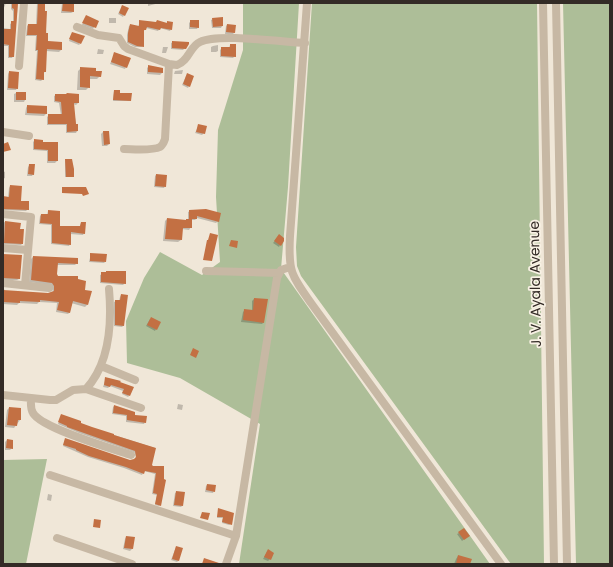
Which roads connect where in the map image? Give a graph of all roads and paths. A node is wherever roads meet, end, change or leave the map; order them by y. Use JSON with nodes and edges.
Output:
{"nodes":[{"id":1,"x":24,"y":3,"type":"edge"},
{"id":2,"x":307,"y":3,"type":"edge"},
{"id":3,"x":543,"y":3,"type":"edge"},
{"id":4,"x":556,"y":3,"type":"edge"},
{"id":5,"x":77,"y":27,"type":"dead end"},
{"id":6,"x":305,"y":43,"type":"junction"},
{"id":7,"x":169,"y":64,"type":"junction"},
{"id":8,"x":19,"y":66,"type":"dead end"},
{"id":9,"x":3,"y":132,"type":"edge"},
{"id":10,"x":29,"y":136,"type":"dead end"},
{"id":11,"x":545,"y":140,"type":"junction"},
{"id":12,"x":559,"y":140,"type":"junction"},
{"id":13,"x":124,"y":149,"type":"dead end"},
{"id":14,"x":3,"y":214,"type":"edge"},
{"id":15,"x":3,"y":248,"type":"edge"},
{"id":16,"x":28,"y":250,"type":"junction"},
{"id":17,"x":290,"y":267,"type":"junction"},
{"id":18,"x":206,"y":271,"type":"dead end"},
{"id":19,"x":279,"y":273,"type":"junction"},
{"id":20,"x":3,"y":283,"type":"edge"},
{"id":21,"x":25,"y":285,"type":"junction"},
{"id":22,"x":49,"y":288,"type":"dead end"},
{"id":23,"x":109,"y":289,"type":"dead end"},
{"id":24,"x":101,"y":366,"type":"junction"},
{"id":25,"x":135,"y":380,"type":"dead end"},
{"id":26,"x":550,"y":382,"type":"junction"},
{"id":27,"x":564,"y":382,"type":"junction"},
{"id":28,"x":86,"y":389,"type":"junction"},
{"id":29,"x":3,"y":395,"type":"edge"},
{"id":30,"x":31,"y":398,"type":"junction"},
{"id":31,"x":141,"y":408,"type":"dead end"},
{"id":32,"x":131,"y":455,"type":"dead end"},
{"id":33,"x":50,"y":475,"type":"dead end"},
{"id":34,"x":236,"y":536,"type":"junction"},
{"id":35,"x":57,"y":538,"type":"dead end"},
{"id":36,"x":132,"y":564,"type":"edge"},
{"id":37,"x":226,"y":564,"type":"edge"},
{"id":38,"x":501,"y":564,"type":"edge"},
{"id":39,"x":554,"y":564,"type":"edge"},
{"id":40,"x":567,"y":564,"type":"edge"}],
"edges":[{"from":1,"to":8,"type":"street"},
{"from":2,"to":6,"type":"street"},
{"from":3,"to":11,"type":"street","name":"J. V. Ayala Avenue"},
{"from":4,"to":12,"type":"street","name":"J. V. Ayala Avenue"},
{"from":5,"to":7,"type":"street"},
{"from":6,"to":7,"type":"street"},
{"from":6,"to":17,"type":"street"},
{"from":7,"to":13,"type":"street"},
{"from":9,"to":10,"type":"street"},
{"from":11,"to":12,"type":"street"},
{"from":11,"to":26,"type":"street","name":"J. V. Ayala Avenue"},
{"from":12,"to":27,"type":"street","name":"J. V. Ayala Avenue"},
{"from":14,"to":16,"type":"street"},
{"from":15,"to":16,"type":"street"},
{"from":16,"to":21,"type":"street"},
{"from":17,"to":19,"type":"street"},
{"from":17,"to":38,"type":"street"},
{"from":18,"to":19,"type":"street"},
{"from":19,"to":34,"type":"street"},
{"from":20,"to":21,"type":"street"},
{"from":21,"to":22,"type":"street"},
{"from":23,"to":24,"type":"street"},
{"from":24,"to":25,"type":"street"},
{"from":24,"to":28,"type":"street"},
{"from":26,"to":27,"type":"street"},
{"from":26,"to":39,"type":"street","name":"J. V. Ayala Avenue"},
{"from":27,"to":40,"type":"street","name":"J. V. Ayala Avenue"},
{"from":28,"to":30,"type":"street"},
{"from":28,"to":31,"type":"street"},
{"from":29,"to":30,"type":"street"},
{"from":30,"to":32,"type":"street"},
{"from":33,"to":34,"type":"street"},
{"from":34,"to":37,"type":"street"},
{"from":35,"to":36,"type":"street"}]}
